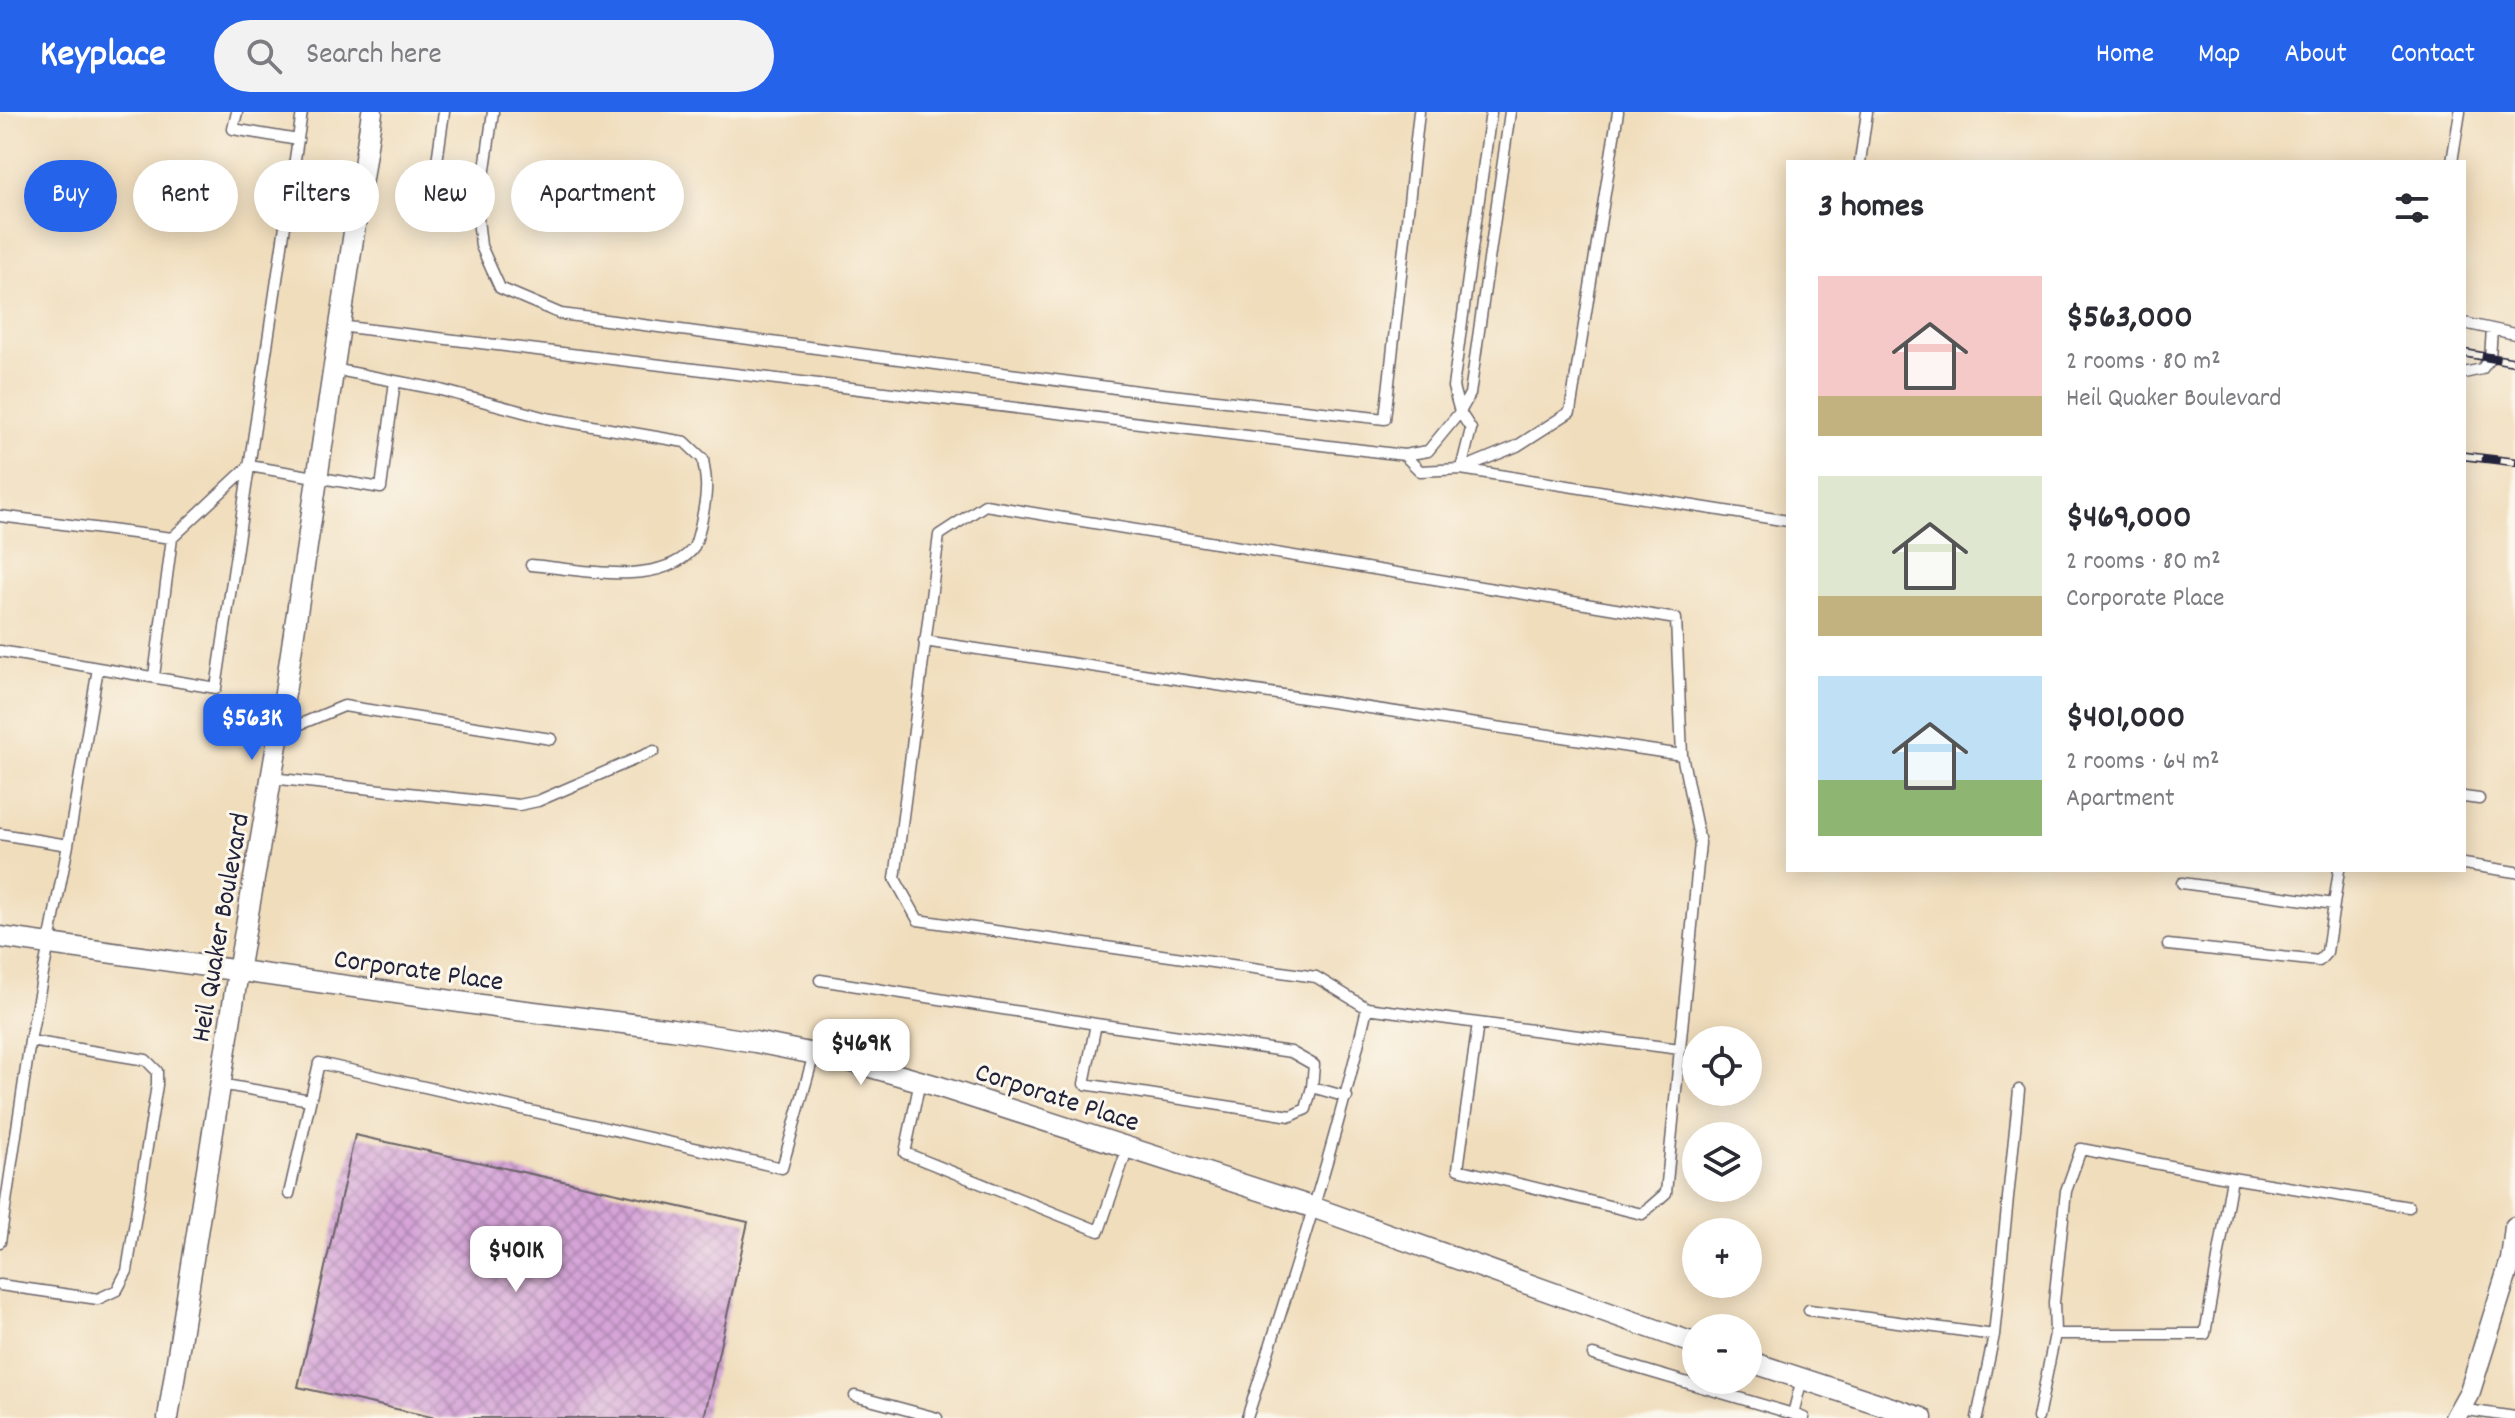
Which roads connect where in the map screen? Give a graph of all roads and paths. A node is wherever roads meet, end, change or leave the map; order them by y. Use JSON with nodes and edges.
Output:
{"nodes":[{"id":1,"x":237,"y":112,"type":"edge"},
{"id":2,"x":302,"y":112,"type":"edge"},
{"id":3,"x":372,"y":112,"type":"edge"},
{"id":4,"x":444,"y":112,"type":"edge"},
{"id":5,"x":493,"y":112,"type":"edge"},
{"id":6,"x":1419,"y":112,"type":"edge"},
{"id":7,"x":1491,"y":112,"type":"edge"},
{"id":8,"x":1510,"y":112,"type":"edge"},
{"id":9,"x":1618,"y":112,"type":"edge"},
{"id":10,"x":1867,"y":112,"type":"edge"},
{"id":11,"x":2460,"y":112,"type":"edge"},
{"id":12,"x":298,"y":140,"type":"junction"},
{"id":13,"x":295,"y":160,"type":"edge"},
{"id":14,"x":365,"y":160,"type":"edge"},
{"id":15,"x":437,"y":160,"type":"edge"},
{"id":16,"x":486,"y":160,"type":"edge"},
{"id":17,"x":1860,"y":160,"type":"edge"},
{"id":18,"x":2452,"y":160,"type":"edge"},
{"id":19,"x":284,"y":232,"type":"edge"},
{"id":20,"x":354,"y":232,"type":"edge"},
{"id":21,"x":479,"y":232,"type":"edge"},
{"id":22,"x":2466,"y":323,"type":"edge"},
{"id":23,"x":339,"y":326,"type":"junction"},
{"id":24,"x":2492,"y":329,"type":"junction"},
{"id":25,"x":2515,"y":334,"type":"edge"},
{"id":26,"x":333,"y":369,"type":"junction"},
{"id":27,"x":2466,"y":373,"type":"edge"},
{"id":28,"x":395,"y":381,"type":"junction"},
{"id":29,"x":1460,"y":412,"type":"junction"},
{"id":30,"x":1404,"y":455,"type":"junction"},
{"id":31,"x":249,"y":466,"type":"junction"},
{"id":32,"x":1461,"y":469,"type":"junction"},
{"id":33,"x":317,"y":478,"type":"junction"},
{"id":34,"x":0,"y":516,"type":"edge"},
{"id":35,"x":1786,"y":521,"type":"edge"},
{"id":36,"x":172,"y":538,"type":"junction"},
{"id":37,"x":531,"y":565,"type":"dead end"},
{"id":38,"x":924,"y":641,"type":"junction"},
{"id":39,"x":0,"y":651,"type":"edge"},
{"id":40,"x":98,"y":668,"type":"junction"},
{"id":41,"x":154,"y":676,"type":"junction"},
{"id":42,"x":279,"y":733,"type":"junction"},
{"id":43,"x":551,"y":739,"type":"dead end"},
{"id":44,"x":654,"y":751,"type":"dead end"},
{"id":45,"x":1682,"y":755,"type":"junction"},
{"id":46,"x":271,"y":778,"type":"junction"},
{"id":47,"x":2466,"y":797,"type":"edge"},
{"id":48,"x":2479,"y":799,"type":"dead end"},
{"id":49,"x":0,"y":834,"type":"edge"},
{"id":50,"x":68,"y":845,"type":"junction"},
{"id":51,"x":2466,"y":864,"type":"edge"},
{"id":52,"x":2339,"y":872,"type":"edge"},
{"id":53,"x":2515,"y":872,"type":"edge"},
{"id":54,"x":2182,"y":883,"type":"dead end"},
{"id":55,"x":2334,"y":904,"type":"junction"},
{"id":56,"x":0,"y":937,"type":"edge"},
{"id":57,"x":50,"y":945,"type":"junction"},
{"id":58,"x":2168,"y":945,"type":"dead end"},
{"id":59,"x":238,"y":972,"type":"junction"},
{"id":60,"x":820,"y":980,"type":"dead end"},
{"id":61,"x":1367,"y":1008,"type":"junction"},
{"id":62,"x":1478,"y":1023,"type":"junction"},
{"id":63,"x":1096,"y":1024,"type":"junction"},
{"id":64,"x":30,"y":1041,"type":"junction"},
{"id":65,"x":1680,"y":1049,"type":"junction"},
{"id":66,"x":814,"y":1054,"type":"junction"},
{"id":67,"x":920,"y":1081,"type":"junction"},
{"id":68,"x":220,"y":1084,"type":"junction"},
{"id":69,"x":1312,"y":1087,"type":"junction"},
{"id":70,"x":2019,"y":1090,"type":"dead end"},
{"id":71,"x":1347,"y":1097,"type":"junction"},
{"id":72,"x":310,"y":1100,"type":"junction"},
{"id":73,"x":1128,"y":1147,"type":"junction"},
{"id":74,"x":2232,"y":1178,"type":"junction"},
{"id":75,"x":289,"y":1194,"type":"dead end"},
{"id":76,"x":2409,"y":1207,"type":"dead end"},
{"id":77,"x":1315,"y":1208,"type":"junction"},
{"id":78,"x":2515,"y":1227,"type":"edge"},
{"id":79,"x":0,"y":1242,"type":"edge"},
{"id":80,"x":0,"y":1285,"type":"edge"},
{"id":81,"x":1809,"y":1310,"type":"dead end"},
{"id":82,"x":2055,"y":1334,"type":"junction"},
{"id":83,"x":1994,"y":1335,"type":"junction"},
{"id":84,"x":1682,"y":1339,"type":"edge"},
{"id":85,"x":1593,"y":1355,"type":"dead end"},
{"id":86,"x":1762,"y":1366,"type":"edge"},
{"id":87,"x":1802,"y":1379,"type":"junction"},
{"id":88,"x":855,"y":1396,"type":"dead end"},
{"id":89,"x":2458,"y":1414,"type":"edge"},
{"id":90,"x":1799,"y":1416,"type":"edge"},
{"id":91,"x":2515,"y":1417,"type":"edge"},
{"id":92,"x":168,"y":1418,"type":"edge"},
{"id":93,"x":937,"y":1418,"type":"edge"},
{"id":94,"x":1247,"y":1418,"type":"edge"},
{"id":95,"x":1922,"y":1418,"type":"edge"},
{"id":96,"x":1977,"y":1418,"type":"edge"},
{"id":97,"x":2038,"y":1418,"type":"edge"}],
"edges":[{"from":1,"to":12,"type":"lane"},
{"from":2,"to":12,"type":"lane"},
{"from":3,"to":14,"type":"street","name":"Heil Quaker Boulevard"},
{"from":4,"to":15,"type":"lane"},
{"from":5,"to":16,"type":"lane"},
{"from":6,"to":21,"type":"lane"},
{"from":7,"to":29,"type":"lane"},
{"from":8,"to":29,"type":"lane"},
{"from":9,"to":32,"type":"lane"},
{"from":10,"to":17,"type":"lane"},
{"from":11,"to":18,"type":"lane"},
{"from":12,"to":13,"type":"lane"},
{"from":19,"to":31,"type":"lane"},
{"from":20,"to":23,"type":"street","name":"Heil Quaker Boulevard"},
{"from":22,"to":24,"type":"lane"},
{"from":23,"to":26,"type":"street","name":"Heil Quaker Boulevard"},
{"from":23,"to":30,"type":"lane"},
{"from":24,"to":25,"type":"lane"},
{"from":24,"to":27,"type":"lane"},
{"from":26,"to":28,"type":"lane"},
{"from":26,"to":33,"type":"street","name":"Heil Quaker Boulevard"},
{"from":28,"to":33,"type":"lane"},
{"from":28,"to":37,"type":"lane"},
{"from":29,"to":30,"type":"lane"},
{"from":29,"to":32,"type":"lane"},
{"from":30,"to":32,"type":"lane"},
{"from":31,"to":33,"type":"lane"},
{"from":31,"to":36,"type":"lane"},
{"from":31,"to":41,"type":"lane"},
{"from":32,"to":35,"type":"lane"},
{"from":33,"to":42,"type":"street","name":"Heil Quaker Boulevard"},
{"from":34,"to":36,"type":"lane"},
{"from":36,"to":41,"type":"lane"},
{"from":38,"to":45,"type":"lane"},
{"from":38,"to":45,"type":"lane"},
{"from":38,"to":61,"type":"lane"},
{"from":39,"to":40,"type":"lane"},
{"from":40,"to":41,"type":"lane"},
{"from":40,"to":50,"type":"lane"},
{"from":42,"to":43,"type":"lane"},
{"from":42,"to":46,"type":"street","name":"Heil Quaker Boulevard"},
{"from":44,"to":46,"type":"lane"},
{"from":45,"to":65,"type":"lane"},
{"from":46,"to":59,"type":"street","name":"Heil Quaker Boulevard"},
{"from":47,"to":48,"type":"lane"},
{"from":49,"to":50,"type":"lane"},
{"from":50,"to":57,"type":"lane"},
{"from":51,"to":53,"type":"lane"},
{"from":52,"to":55,"type":"lane"},
{"from":54,"to":55,"type":"lane"},
{"from":55,"to":58,"type":"lane"},
{"from":56,"to":57,"type":"street","name":"Corporate Place"},
{"from":57,"to":59,"type":"street","name":"Corporate Place"},
{"from":57,"to":64,"type":"lane"},
{"from":59,"to":66,"type":"street","name":"Corporate Place"},
{"from":59,"to":68,"type":"street","name":"Heil Quaker Boulevard"},
{"from":60,"to":63,"type":"lane"},
{"from":61,"to":62,"type":"lane"},
{"from":61,"to":71,"type":"lane"},
{"from":62,"to":65,"type":"lane"},
{"from":62,"to":65,"type":"lane"},
{"from":63,"to":69,"type":"lane"},
{"from":63,"to":69,"type":"lane"},
{"from":64,"to":79,"type":"lane"},
{"from":64,"to":80,"type":"lane"},
{"from":66,"to":67,"type":"street","name":"Corporate Place"},
{"from":66,"to":72,"type":"lane"},
{"from":67,"to":73,"type":"street","name":"Corporate Place"},
{"from":67,"to":73,"type":"lane"},
{"from":68,"to":72,"type":"lane"},
{"from":68,"to":92,"type":"street","name":"Heil Quaker Boulevard"},
{"from":69,"to":71,"type":"lane"},
{"from":70,"to":83,"type":"lane"},
{"from":71,"to":77,"type":"lane"},
{"from":72,"to":75,"type":"lane"},
{"from":73,"to":77,"type":"street","name":"Corporate Place"},
{"from":74,"to":76,"type":"lane"},
{"from":74,"to":82,"type":"lane"},
{"from":74,"to":82,"type":"lane"},
{"from":77,"to":84,"type":"street","name":"Corporate Place"},
{"from":77,"to":94,"type":"lane"},
{"from":78,"to":89,"type":"street"},
{"from":81,"to":83,"type":"lane"},
{"from":82,"to":97,"type":"lane"},
{"from":83,"to":96,"type":"lane"},
{"from":85,"to":90,"type":"lane"},
{"from":86,"to":87,"type":"street"},
{"from":87,"to":90,"type":"lane"},
{"from":87,"to":95,"type":"street"},
{"from":88,"to":93,"type":"lane"},
{"from":89,"to":91,"type":"lane"}]}
